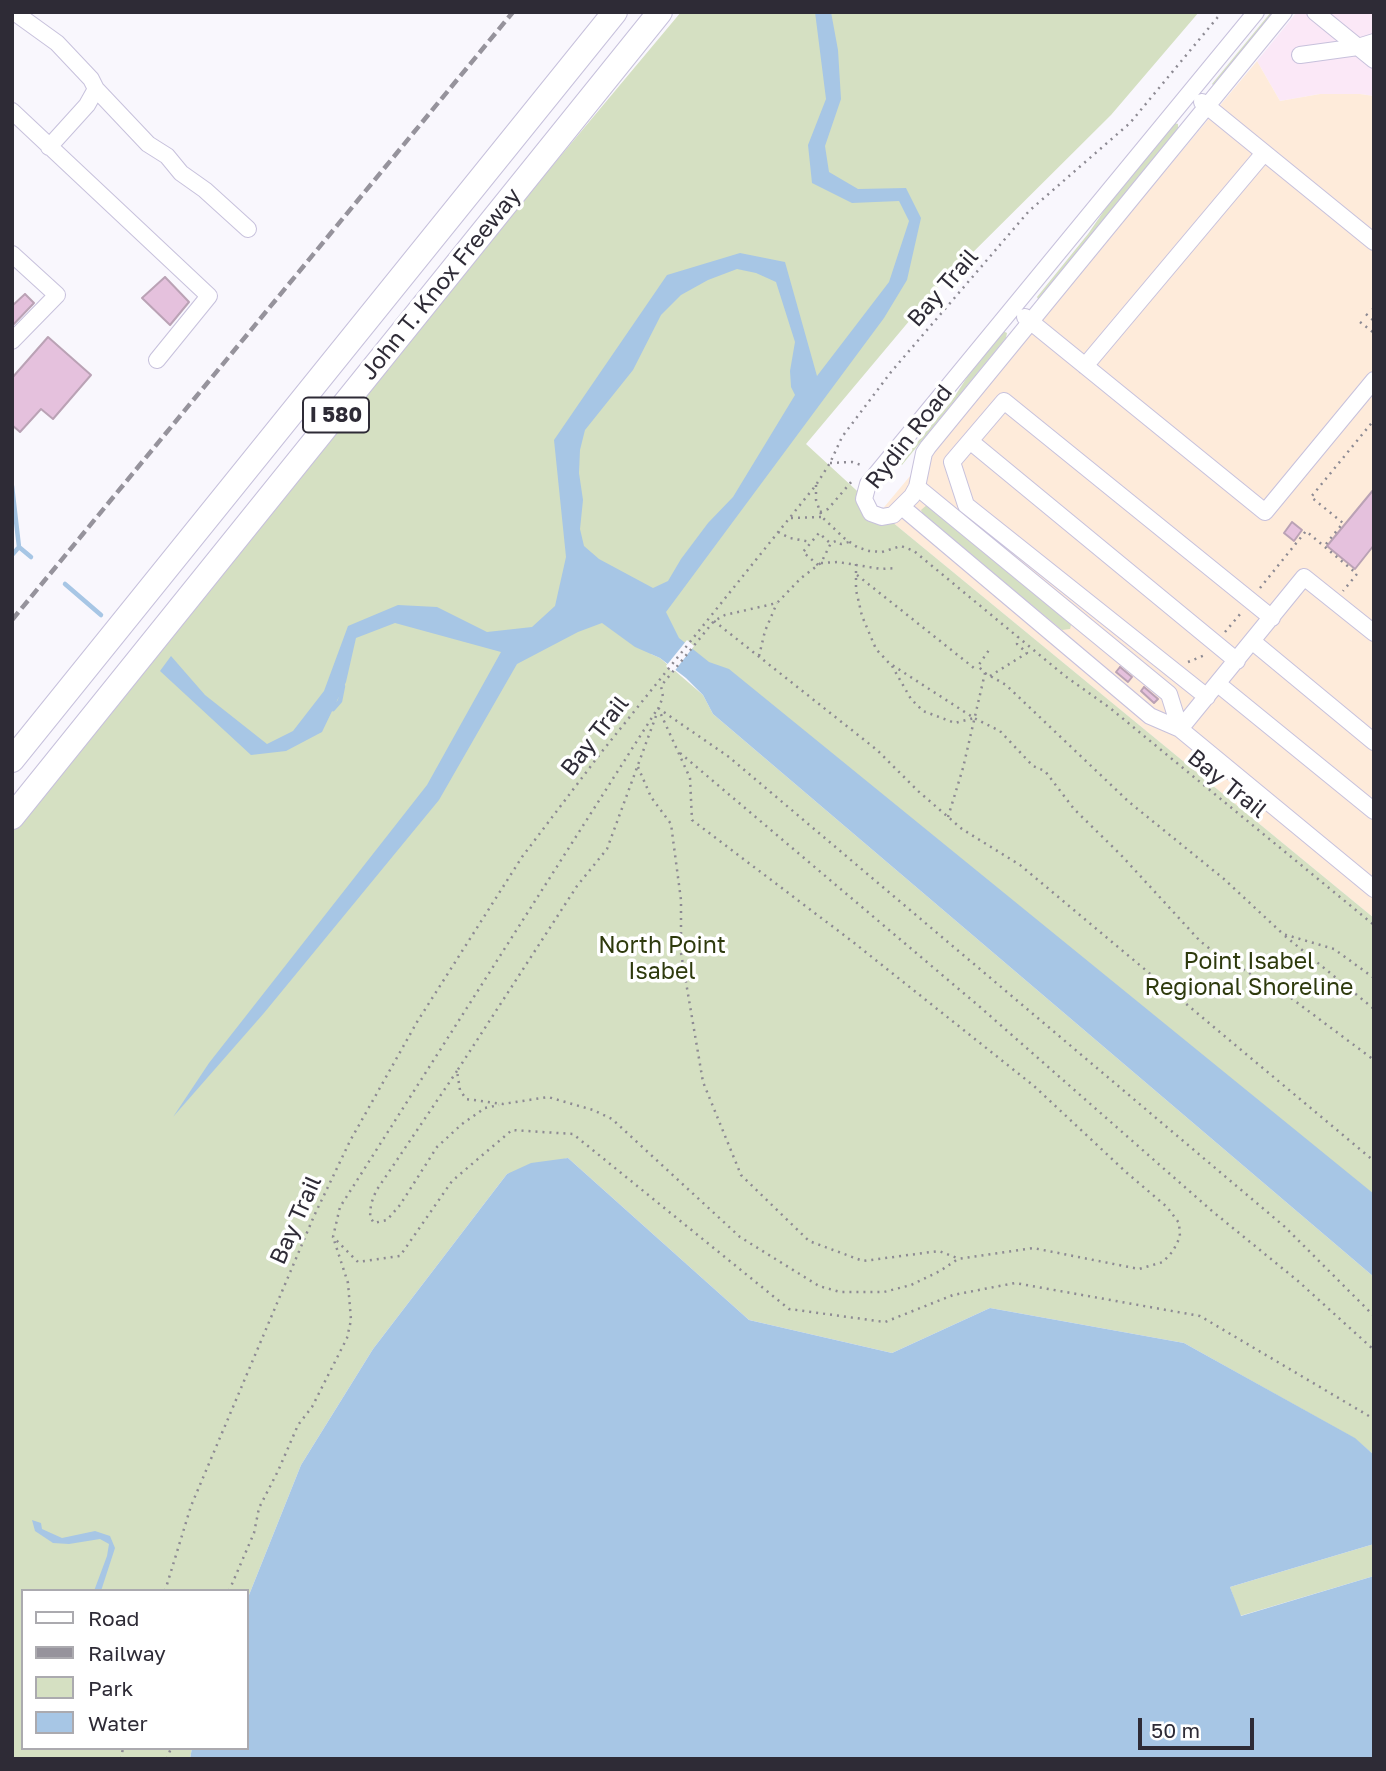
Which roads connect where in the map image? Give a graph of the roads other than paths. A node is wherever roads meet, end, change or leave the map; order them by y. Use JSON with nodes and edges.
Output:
{"nodes":[{"id":1,"x":14,"y":12,"type":"edge"},
{"id":2,"x":615,"y":12,"type":"edge"},
{"id":3,"x":660,"y":12,"type":"edge"},
{"id":4,"x":1256,"y":12,"type":"edge"},
{"id":5,"x":1284,"y":12,"type":"edge"},
{"id":6,"x":1315,"y":12,"type":"edge"},
{"id":7,"x":1366,"y":45,"type":"edge"},
{"id":8,"x":1300,"y":55,"type":"dead end"},
{"id":9,"x":1374,"y":60,"type":"edge"},
{"id":10,"x":96,"y":89,"type":"junction"},
{"id":11,"x":1190,"y":92,"type":"junction"},
{"id":12,"x":1208,"y":107,"type":"junction"},
{"id":13,"x":12,"y":111,"type":"edge"},
{"id":14,"x":48,"y":147,"type":"junction"},
{"id":15,"x":1264,"y":153,"type":"junction"},
{"id":16,"x":247,"y":229,"type":"dead end"},
{"id":17,"x":1374,"y":242,"type":"edge"},
{"id":18,"x":12,"y":254,"type":"edge"},
{"id":19,"x":1013,"y":307,"type":"junction"},
{"id":20,"x":1031,"y":322,"type":"junction"},
{"id":21,"x":12,"y":341,"type":"edge"},
{"id":22,"x":156,"y":360,"type":"dead end"},
{"id":23,"x":1085,"y":366,"type":"junction"},
{"id":24,"x":1374,"y":380,"type":"edge"},
{"id":25,"x":970,"y":441,"type":"junction"},
{"id":26,"x":917,"y":487,"type":"junction"},
{"id":27,"x":902,"y":507,"type":"junction"},
{"id":28,"x":1272,"y":618,"type":"junction"},
{"id":29,"x":1083,"y":624,"type":"junction"},
{"id":30,"x":1374,"y":633,"type":"edge"},
{"id":31,"x":1252,"y":641,"type":"junction"},
{"id":32,"x":1066,"y":645,"type":"junction"},
{"id":33,"x":1237,"y":660,"type":"junction"},
{"id":34,"x":1218,"y":684,"type":"junction"},
{"id":35,"x":1207,"y":697,"type":"junction"},
{"id":36,"x":1180,"y":729,"type":"junction"},
{"id":37,"x":1374,"y":742,"type":"edge"},
{"id":38,"x":12,"y":760,"type":"edge"},
{"id":39,"x":1374,"y":811,"type":"edge"},
{"id":40,"x":12,"y":817,"type":"edge"},
{"id":41,"x":1374,"y":889,"type":"edge"}],
"edges":[{"from":1,"to":10,"type":"street"},
{"from":2,"to":38,"type":"highway","name":"John T. Knox Freeway","number":"I 580"},
{"from":3,"to":40,"type":"highway","name":"John T. Knox Freeway","number":"I 580"},
{"from":4,"to":11,"type":"street","name":"Rydin Road"},
{"from":5,"to":12,"type":"street","name":"Rydin Road"},
{"from":6,"to":7,"type":"street"},
{"from":7,"to":8,"type":"street"},
{"from":7,"to":9,"type":"street"},
{"from":10,"to":14,"type":"street"},
{"from":10,"to":16,"type":"street"},
{"from":11,"to":12,"type":"street"},
{"from":11,"to":19,"type":"street","name":"Rydin Road"},
{"from":12,"to":15,"type":"street"},
{"from":12,"to":20,"type":"street","name":"Rydin Road"},
{"from":13,"to":14,"type":"street"},
{"from":14,"to":22,"type":"street"},
{"from":15,"to":17,"type":"street"},
{"from":15,"to":23,"type":"street"},
{"from":18,"to":21,"type":"street"},
{"from":19,"to":20,"type":"street"},
{"from":19,"to":27,"type":"street","name":"Rydin Road"},
{"from":20,"to":23,"type":"street"},
{"from":20,"to":26,"type":"street","name":"Rydin Road"},
{"from":23,"to":24,"type":"street"},
{"from":25,"to":28,"type":"street"},
{"from":25,"to":33,"type":"street"},
{"from":25,"to":35,"type":"street"},
{"from":26,"to":27,"type":"street","name":"Rydin Road"},
{"from":26,"to":29,"type":"street"},
{"from":27,"to":32,"type":"street"},
{"from":28,"to":30,"type":"street"},
{"from":28,"to":31,"type":"street"},
{"from":29,"to":32,"type":"street"},
{"from":29,"to":36,"type":"street"},
{"from":31,"to":33,"type":"street"},
{"from":31,"to":37,"type":"street"},
{"from":32,"to":36,"type":"street"},
{"from":33,"to":34,"type":"street"},
{"from":34,"to":35,"type":"street"},
{"from":34,"to":39,"type":"street"},
{"from":35,"to":36,"type":"street"},
{"from":36,"to":41,"type":"street"}]}
